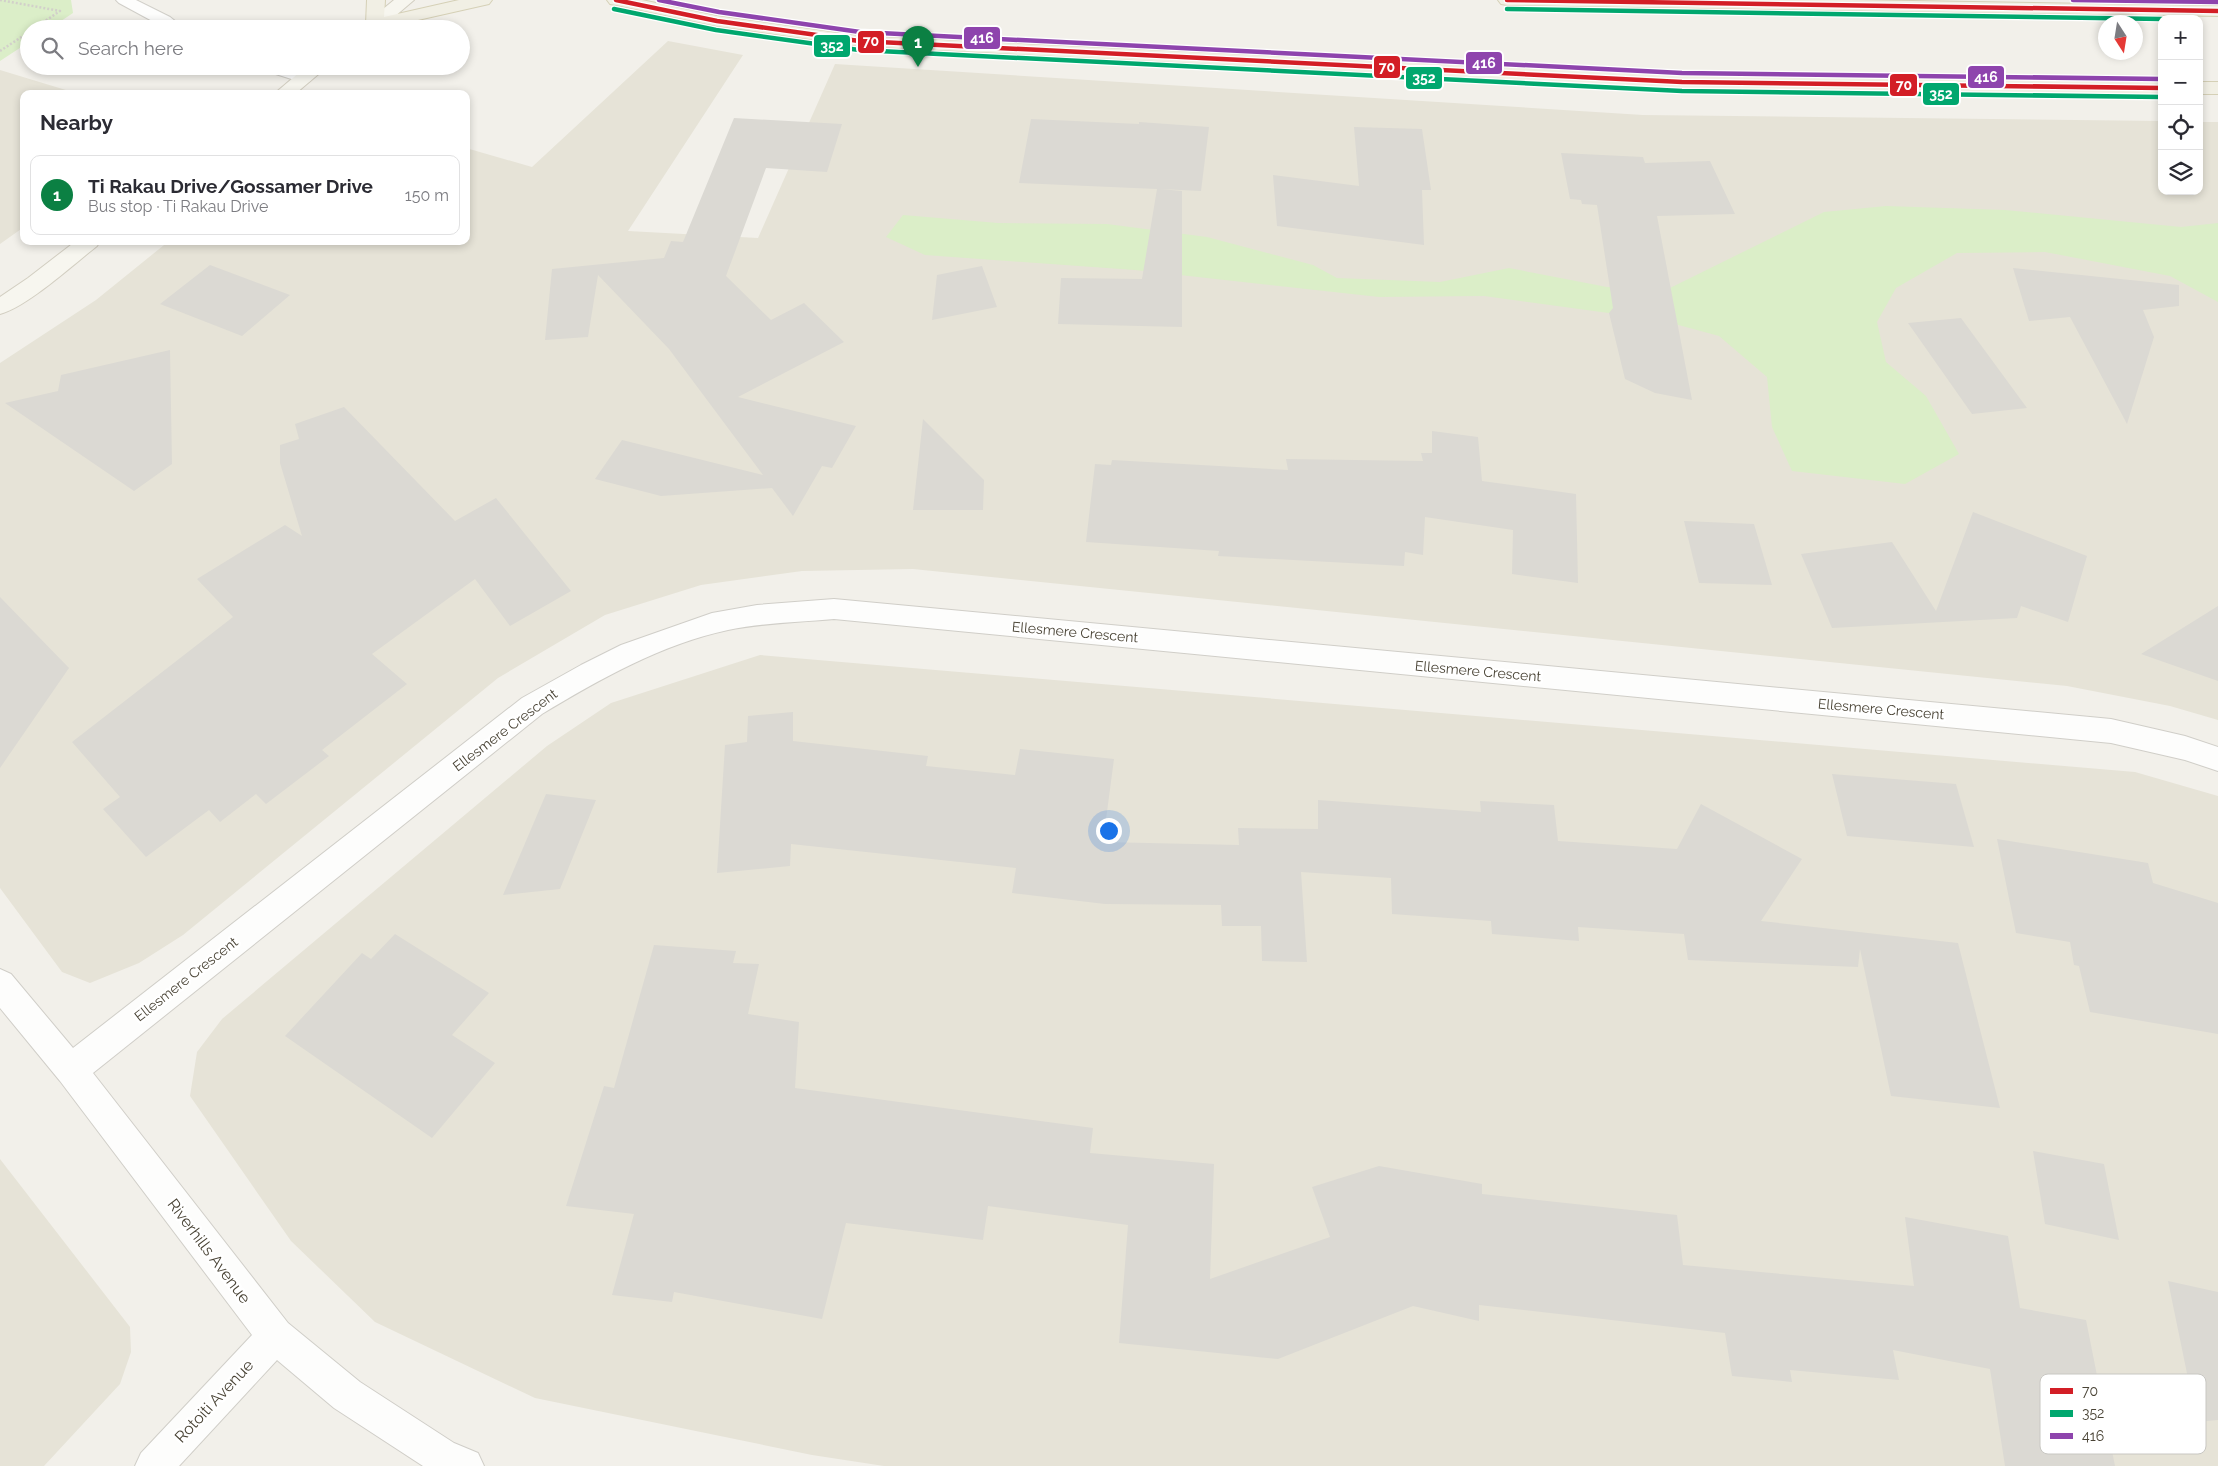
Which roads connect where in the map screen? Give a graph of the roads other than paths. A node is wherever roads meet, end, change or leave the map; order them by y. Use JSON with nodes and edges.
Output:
{"nodes":[{"id":1,"x":124,"y":0,"type":"edge"},
{"id":2,"x":376,"y":0,"type":"edge"},
{"id":3,"x":405,"y":0,"type":"edge"},
{"id":4,"x":483,"y":0,"type":"edge"},
{"id":5,"x":616,"y":0,"type":"edge"},
{"id":6,"x":1507,"y":0,"type":"edge"},
{"id":7,"x":2218,"y":11,"type":"edge"},
{"id":8,"x":165,"y":20,"type":"edge"},
{"id":9,"x":372,"y":20,"type":"edge"},
{"id":10,"x":379,"y":20,"type":"edge"},
{"id":11,"x":397,"y":20,"type":"edge"},
{"id":12,"x":294,"y":75,"type":"edge"},
{"id":13,"x":308,"y":75,"type":"edge"},
{"id":14,"x":304,"y":78,"type":"junction"},
{"id":15,"x":2158,"y":88,"type":"edge"},
{"id":16,"x":2203,"y":88,"type":"edge"},
{"id":17,"x":2218,"y":88,"type":"edge"},
{"id":18,"x":288,"y":90,"type":"edge"},
{"id":19,"x":85,"y":245,"type":"edge"},
{"id":20,"x":0,"y":307,"type":"edge"},
{"id":21,"x":2218,"y":759,"type":"edge"},
{"id":22,"x":0,"y":984,"type":"edge"},
{"id":23,"x":71,"y":1070,"type":"junction"},
{"id":24,"x":275,"y":1336,"type":"junction"},
{"id":25,"x":154,"y":1466,"type":"edge"},
{"id":26,"x":465,"y":1466,"type":"edge"}],
"edges":[{"from":1,"to":8,"type":"lane"},
{"from":2,"to":9,"type":"main road"},
{"from":3,"to":10,"type":"main road"},
{"from":4,"to":11,"type":"main road"},
{"from":5,"to":15,"type":"main road"},
{"from":6,"to":7,"type":"main road"},
{"from":12,"to":14,"type":"lane"},
{"from":13,"to":14,"type":"main road"},
{"from":14,"to":18,"type":"main road"},
{"from":16,"to":17,"type":"main road"},
{"from":19,"to":20,"type":"main road"},
{"from":21,"to":23,"type":"street","name":"Ellesmere Crescent"},
{"from":22,"to":23,"type":"street","name":"Riverhills Avenue"},
{"from":23,"to":24,"type":"street","name":"Riverhills Avenue"},
{"from":24,"to":25,"type":"street","name":"Rotoiti Avenue"},
{"from":24,"to":26,"type":"street","name":"Riverhills Avenue"}]}
